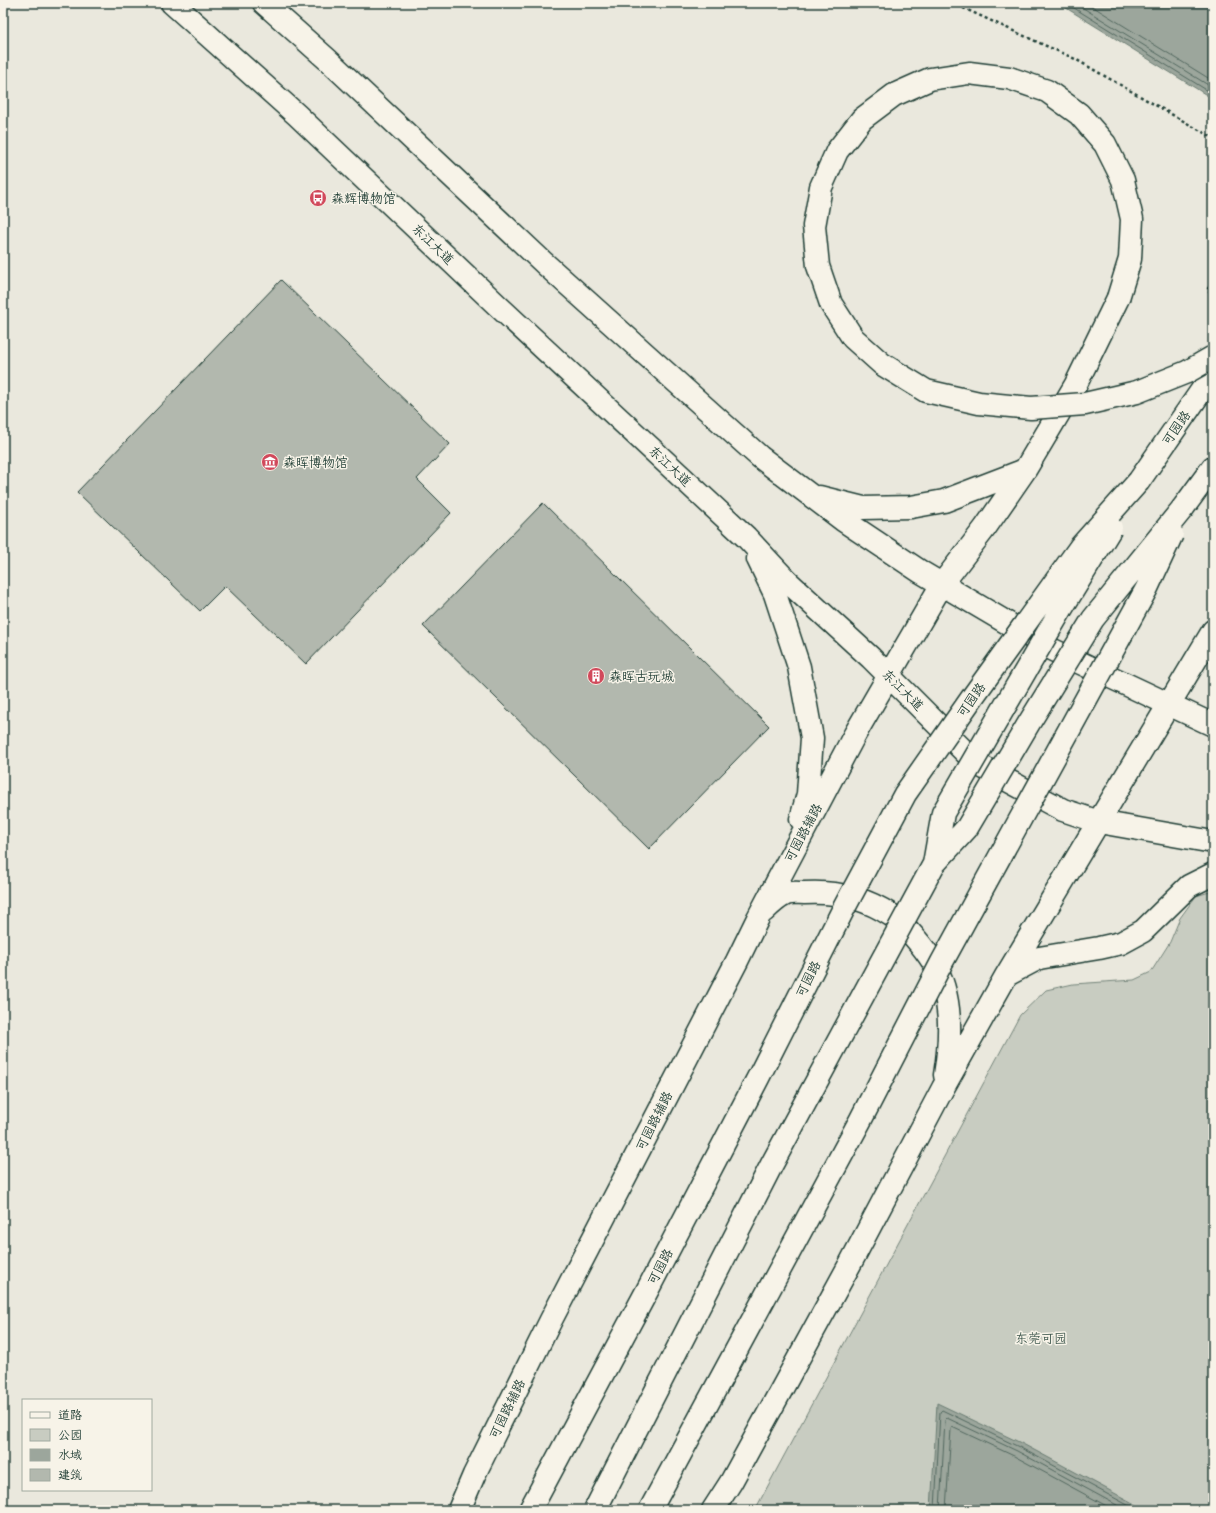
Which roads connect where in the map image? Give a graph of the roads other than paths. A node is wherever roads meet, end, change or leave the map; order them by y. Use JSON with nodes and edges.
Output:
{"nodes":[{"id":1,"x":172,"y":3,"type":"edge"},
{"id":2,"x":264,"y":3,"type":"edge"},
{"id":3,"x":1213,"y":357,"type":"edge"},
{"id":4,"x":1213,"y":374,"type":"edge"},
{"id":5,"x":1213,"y":467,"type":"edge"},
{"id":6,"x":1025,"y":470,"type":"junction"},
{"id":7,"x":1139,"y":481,"type":"junction"},
{"id":8,"x":809,"y":494,"type":"junction"},
{"id":9,"x":1184,"y":508,"type":"junction"},
{"id":10,"x":746,"y":537,"type":"junction"},
{"id":11,"x":942,"y":584,"type":"junction"},
{"id":12,"x":1213,"y":631,"type":"edge"},
{"id":13,"x":889,"y":676,"type":"junction"},
{"id":14,"x":1169,"y":704,"type":"junction"},
{"id":15,"x":1213,"y":725,"type":"edge"},
{"id":16,"x":1099,"y":822,"type":"junction"},
{"id":17,"x":1213,"y":842,"type":"edge"},
{"id":18,"x":793,"y":852,"type":"junction"},
{"id":19,"x":934,"y":864,"type":"junction"},
{"id":20,"x":1213,"y":874,"type":"edge"},
{"id":21,"x":758,"y":918,"type":"junction"},
{"id":22,"x":1006,"y":976,"type":"junction"},
{"id":23,"x":943,"y":1088,"type":"junction"},
{"id":24,"x":459,"y":1510,"type":"edge"},
{"id":25,"x":530,"y":1510,"type":"edge"},
{"id":26,"x":595,"y":1510,"type":"edge"},
{"id":27,"x":650,"y":1510,"type":"edge"},
{"id":28,"x":713,"y":1510,"type":"edge"}],
"edges":[{"from":1,"to":10,"type":"main road","name":"东江大道"},
{"from":2,"to":8,"type":"main road"},
{"from":3,"to":6,"type":"main road","name":"可园路辅路","bridge":true},
{"from":4,"to":7,"type":"main road","name":"可园路"},
{"from":5,"to":9,"type":"main road","name":"可园路"},
{"from":6,"to":8,"type":"main road"},
{"from":6,"to":11,"type":"main road","name":"可园路辅路"},
{"from":7,"to":19,"type":"main road","name":"可园路","bridge":true},
{"from":7,"to":25,"type":"main road","name":"可园路","bridge":true},
{"from":8,"to":11,"type":"main road"},
{"from":9,"to":19,"type":"main road","name":"可园路","bridge":true},
{"from":9,"to":27,"type":"main road","name":"可园路","bridge":true},
{"from":10,"to":13,"type":"main road","name":"东江大道"},
{"from":10,"to":18,"type":"main road"},
{"from":11,"to":13,"type":"main road","name":"可园路辅路"},
{"from":11,"to":14,"type":"main road"},
{"from":12,"to":14,"type":"main road"},
{"from":13,"to":16,"type":"main road","name":"东江大道"},
{"from":13,"to":18,"type":"main road","name":"可园路辅路"},
{"from":14,"to":15,"type":"main road"},
{"from":14,"to":16,"type":"main road"},
{"from":16,"to":17,"type":"main road","name":"东江大道"},
{"from":16,"to":22,"type":"main road"},
{"from":18,"to":21,"type":"main road","name":"可园路辅路"},
{"from":19,"to":26,"type":"main road","name":"可园路","bridge":true},
{"from":20,"to":22,"type":"main road"},
{"from":21,"to":23,"type":"main road"},
{"from":21,"to":24,"type":"main road","name":"可园路辅路"},
{"from":22,"to":23,"type":"main road"},
{"from":23,"to":28,"type":"main road"}]}
